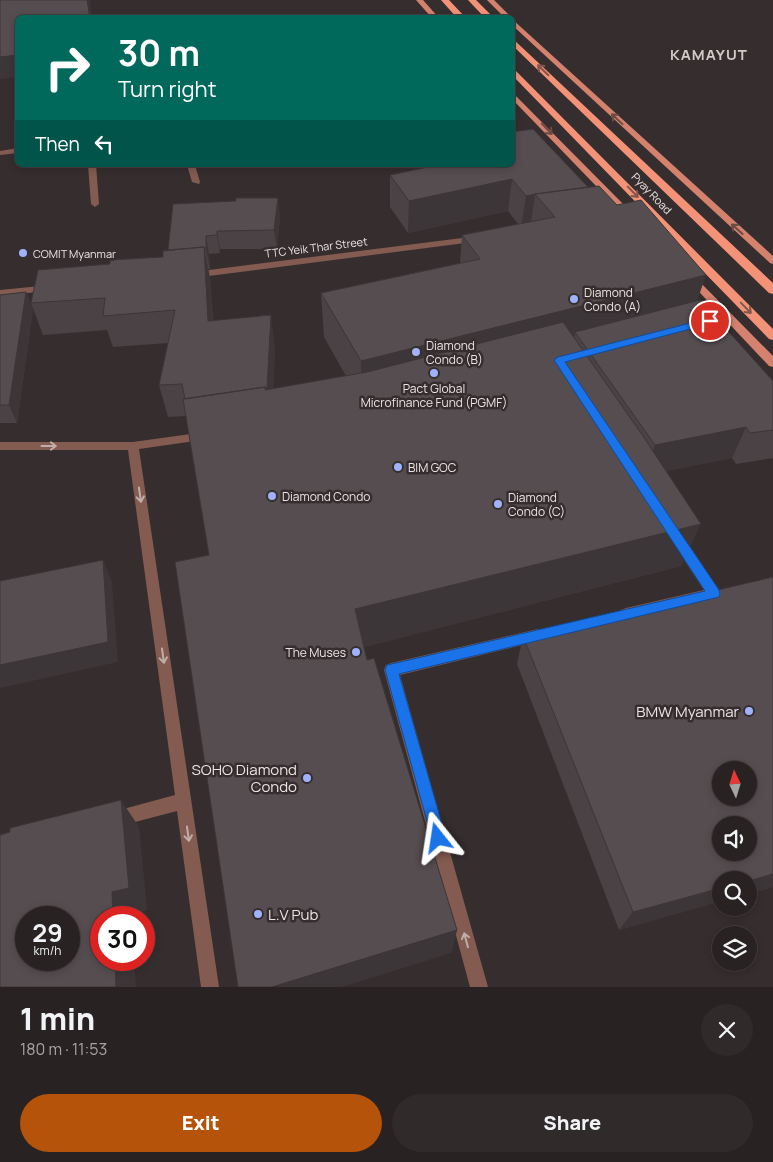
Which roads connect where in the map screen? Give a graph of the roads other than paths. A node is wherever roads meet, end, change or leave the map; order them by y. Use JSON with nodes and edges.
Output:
{"nodes":[{"id":1,"x":419,"y":0,"type":"edge"},
{"id":2,"x":445,"y":0,"type":"edge"},
{"id":3,"x":472,"y":0,"type":"edge"},
{"id":4,"x":490,"y":0,"type":"edge"},
{"id":5,"x":433,"y":15,"type":"edge"},
{"id":6,"x":459,"y":15,"type":"edge"},
{"id":7,"x":487,"y":15,"type":"edge"},
{"id":8,"x":506,"y":15,"type":"edge"},
{"id":9,"x":515,"y":24,"type":"edge"},
{"id":10,"x":515,"y":43,"type":"edge"},
{"id":11,"x":515,"y":72,"type":"edge"},
{"id":12,"x":515,"y":97,"type":"edge"},
{"id":13,"x":15,"y":150,"type":"edge"},
{"id":14,"x":0,"y":153,"type":"edge"},
{"id":15,"x":92,"y":167,"type":"edge"},
{"id":16,"x":192,"y":167,"type":"edge"},
{"id":17,"x":196,"y":182,"type":"dead end"},
{"id":18,"x":95,"y":204,"type":"dead end"},
{"id":19,"x":635,"y":221,"type":"joint"},
{"id":20,"x":617,"y":222,"type":"edge"},
{"id":21,"x":493,"y":237,"type":"edge"},
{"id":22,"x":773,"y":261,"type":"edge"},
{"id":23,"x":682,"y":268,"type":"edge"},
{"id":24,"x":178,"y":276,"type":"edge"},
{"id":25,"x":59,"y":288,"type":"edge"},
{"id":26,"x":773,"y":290,"type":"edge"},
{"id":27,"x":0,"y":293,"type":"edge"},
{"id":28,"x":773,"y":336,"type":"edge"},
{"id":29,"x":773,"y":363,"type":"edge"},
{"id":30,"x":218,"y":434,"type":"edge"},
{"id":31,"x":0,"y":446,"type":"edge"},
{"id":32,"x":133,"y":446,"type":"junction"},
{"id":33,"x":671,"y":529,"type":"edge"},
{"id":34,"x":610,"y":618,"type":"edge"},
{"id":35,"x":553,"y":632,"type":"edge"},
{"id":36,"x":184,"y":801,"type":"junction"},
{"id":37,"x":97,"y":824,"type":"edge"},
{"id":38,"x":210,"y":987,"type":"edge"},
{"id":39,"x":479,"y":987,"type":"edge"}],
"edges":[{"from":1,"to":5,"type":"main road"},
{"from":2,"to":6,"type":"highway"},
{"from":3,"to":7,"type":"highway"},
{"from":4,"to":8,"type":"main road"},
{"from":22,"to":9,"type":"main road","one_way":true},
{"from":26,"to":10,"type":"highway","name":"Pyay Road","one_way":true},
{"from":11,"to":28,"type":"highway","name":"Pyay Road","one_way":true},
{"from":12,"to":19,"type":"main road","one_way":true},
{"from":13,"to":14,"type":"street"},
{"from":15,"to":18,"type":"street"},
{"from":16,"to":17,"type":"street"},
{"from":19,"to":20,"type":"street"},
{"from":21,"to":24,"type":"street","name":"TTC Yeik Thar Street"},
{"from":23,"to":29,"type":"main road"},
{"from":25,"to":27,"type":"street"},
{"from":30,"to":32,"type":"street"},
{"from":31,"to":32,"type":"street","one_way":true},
{"from":32,"to":36,"type":"street","one_way":true},
{"from":33,"to":34,"type":"street"},
{"from":39,"to":35,"type":"street","one_way":true},
{"from":36,"to":37,"type":"street"},
{"from":36,"to":38,"type":"street","one_way":true}]}
